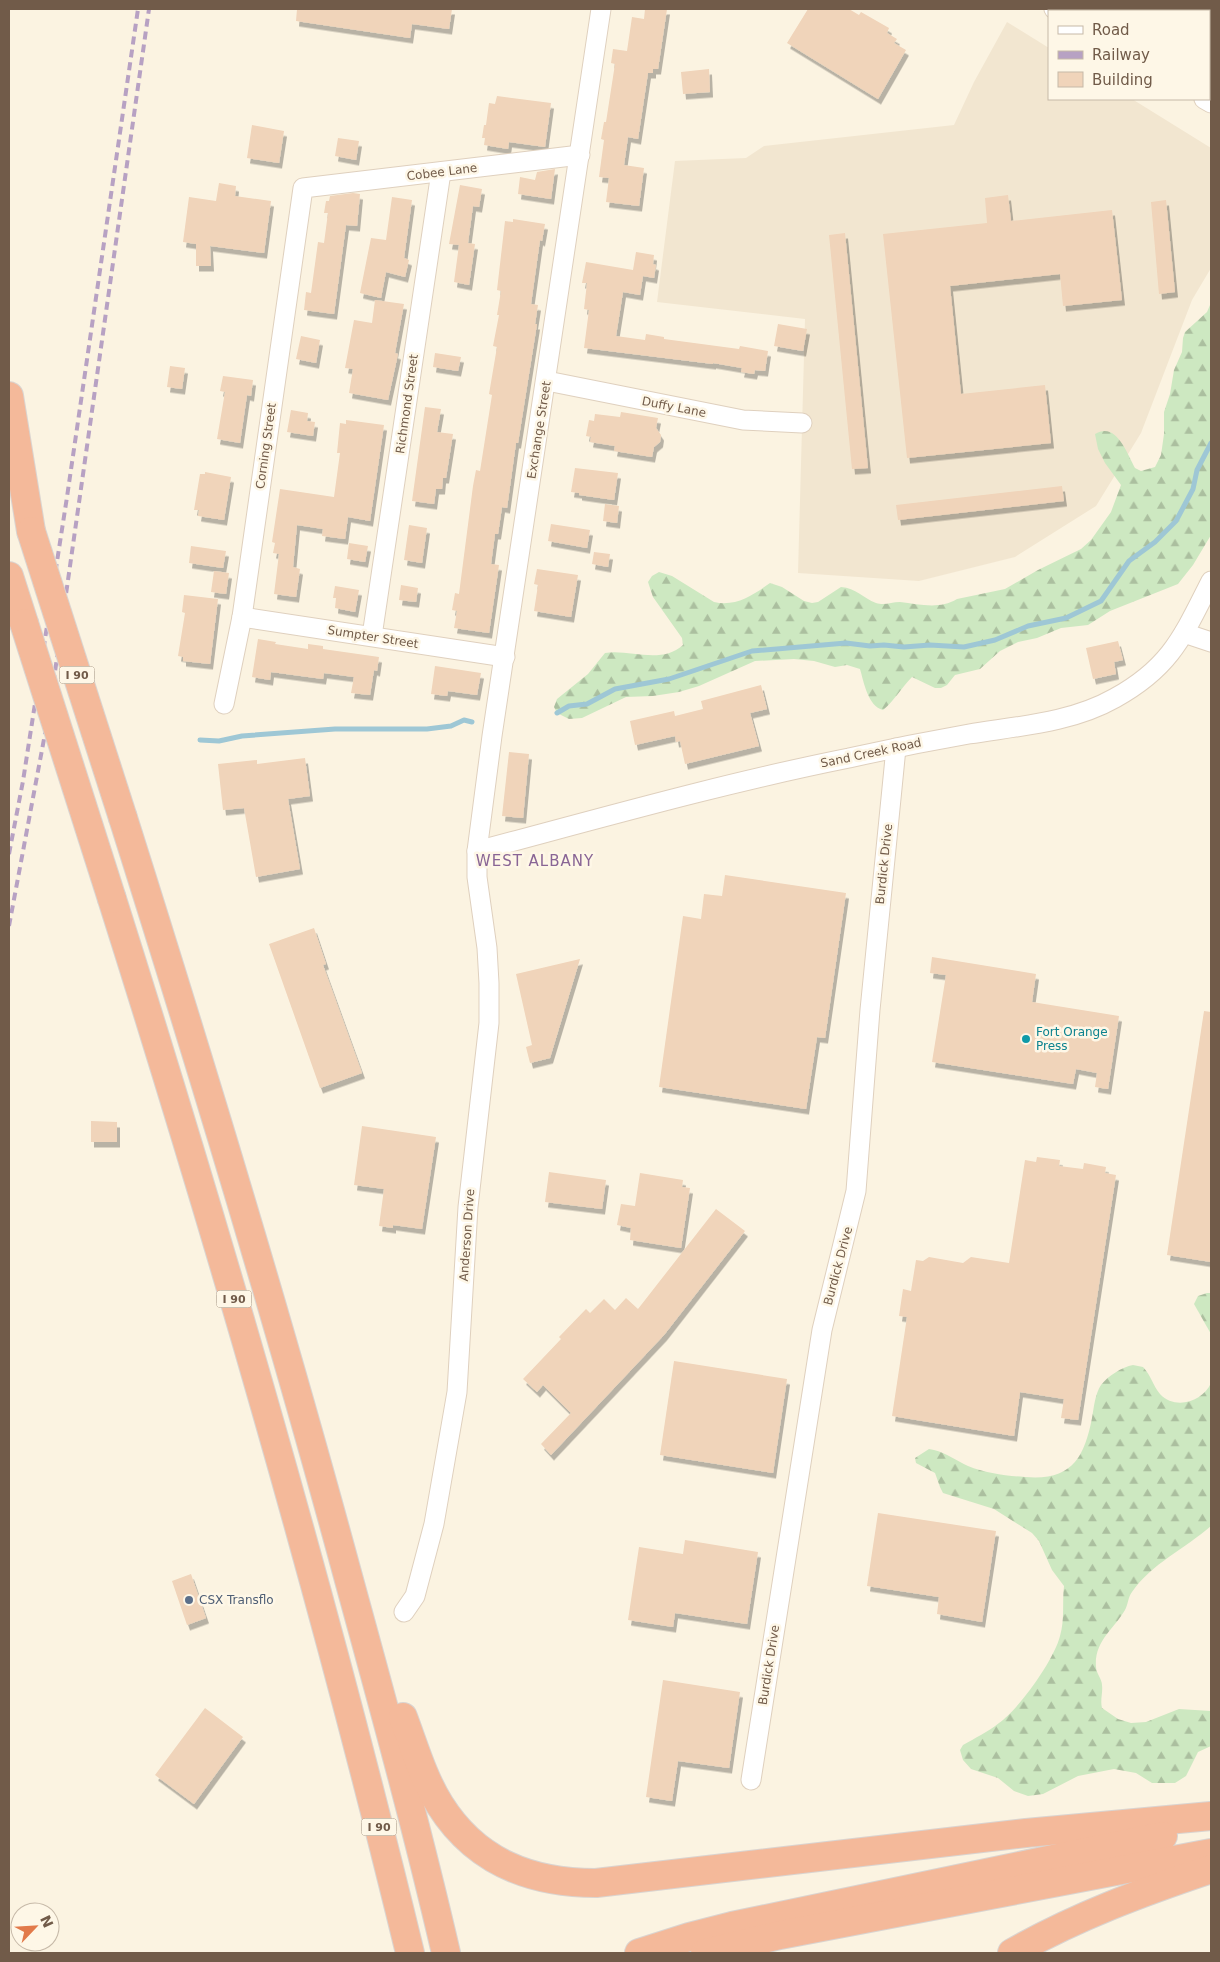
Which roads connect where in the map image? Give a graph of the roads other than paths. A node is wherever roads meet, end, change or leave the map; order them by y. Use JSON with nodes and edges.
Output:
{"nodes":[{"id":1,"x":601,"y":9,"type":"edge"},
{"id":2,"x":580,"y":154,"type":"junction"},
{"id":3,"x":441,"y":172,"type":"junction"},
{"id":4,"x":303,"y":188,"type":"joint"},
{"id":5,"x":547,"y":381,"type":"junction"},
{"id":6,"x":9,"y":396,"type":"edge"},
{"id":7,"x":802,"y":424,"type":"dead end"},
{"id":8,"x":9,"y":461,"type":"edge"},
{"id":9,"x":31,"y":531,"type":"junction"},
{"id":10,"x":9,"y":576,"type":"edge"},
{"id":11,"x":1211,"y":581,"type":"edge"},
{"id":12,"x":242,"y":617,"type":"junction"},
{"id":13,"x":1184,"y":633,"type":"junction"},
{"id":14,"x":372,"y":636,"type":"junction"},
{"id":15,"x":1211,"y":642,"type":"edge"},
{"id":16,"x":504,"y":657,"type":"junction"},
{"id":17,"x":224,"y":704,"type":"dead end"},
{"id":18,"x":896,"y":748,"type":"junction"},
{"id":19,"x":477,"y":851,"type":"junction"},
{"id":20,"x":334,"y":1522,"type":"junction"},
{"id":21,"x":404,"y":1612,"type":"dead end"},
{"id":22,"x":751,"y":1780,"type":"dead end"},
{"id":23,"x":1211,"y":1816,"type":"edge"},
{"id":24,"x":1211,"y":1826,"type":"edge"},
{"id":25,"x":1211,"y":1853,"type":"edge"},
{"id":26,"x":1211,"y":1869,"type":"edge"},
{"id":27,"x":410,"y":1953,"type":"edge"},
{"id":28,"x":446,"y":1953,"type":"edge"},
{"id":29,"x":639,"y":1953,"type":"edge"},
{"id":30,"x":705,"y":1953,"type":"edge"},
{"id":31,"x":1012,"y":1953,"type":"edge"}],
"edges":[{"from":1,"to":2,"type":"street","name":"Exchange Street"},
{"from":2,"to":3,"type":"street","name":"Cobee Lane"},
{"from":2,"to":5,"type":"street","name":"Exchange Street"},
{"from":3,"to":4,"type":"street","name":"Cobee Lane"},
{"from":3,"to":14,"type":"street","name":"Richmond Street"},
{"from":4,"to":12,"type":"street","name":"Corning Street"},
{"from":5,"to":7,"type":"street","name":"Duffy Lane"},
{"from":5,"to":16,"type":"street","name":"Exchange Street"},
{"from":6,"to":9,"type":"highway"},
{"from":8,"to":9,"type":"highway","number":"I 90"},
{"from":9,"to":20,"type":"highway","number":"I 90","bridge":true},
{"from":10,"to":27,"type":"highway","number":"I 90","bridge":true},
{"from":11,"to":13,"type":"street","name":"Sand Creek Road"},
{"from":12,"to":14,"type":"street","name":"Sumpter Street"},
{"from":12,"to":17,"type":"street","name":"Corning Street"},
{"from":13,"to":15,"type":"street"},
{"from":13,"to":18,"type":"street","name":"Sand Creek Road"},
{"from":14,"to":16,"type":"street","name":"Sumpter Street"},
{"from":16,"to":19,"type":"street","name":"Exchange Street"},
{"from":18,"to":19,"type":"street","name":"Sand Creek Road"},
{"from":18,"to":22,"type":"street","name":"Burdick Drive"},
{"from":19,"to":21,"type":"street","name":"Anderson Drive"},
{"from":20,"to":23,"type":"highway"},
{"from":20,"to":28,"type":"highway","number":"I 90"},
{"from":24,"to":29,"type":"highway"},
{"from":25,"to":30,"type":"highway"},
{"from":26,"to":31,"type":"highway"}]}
